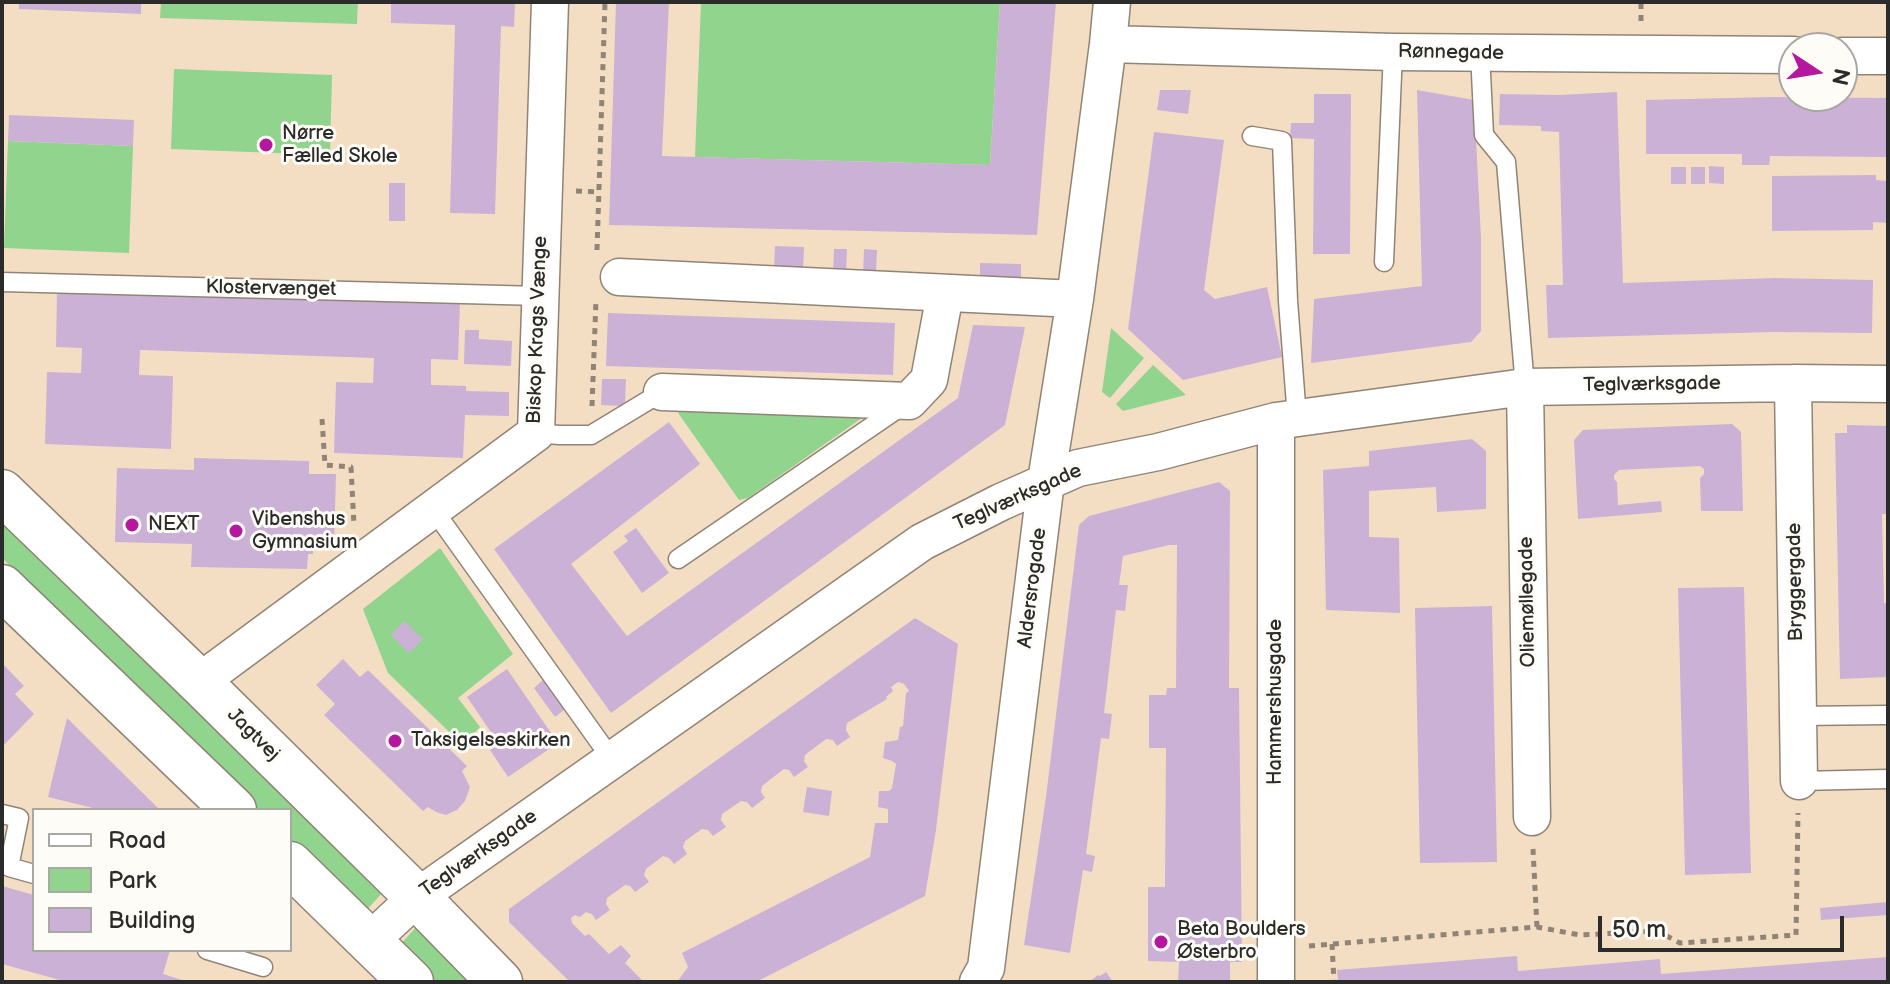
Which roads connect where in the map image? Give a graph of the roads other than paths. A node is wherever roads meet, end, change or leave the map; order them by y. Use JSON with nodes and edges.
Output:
{"nodes":[{"id":1,"x":550,"y":2,"type":"edge"},
{"id":2,"x":1112,"y":2,"type":"edge"},
{"id":3,"x":1108,"y":44,"type":"junction"},
{"id":4,"x":1393,"y":52,"type":"junction"},
{"id":5,"x":1480,"y":53,"type":"junction"},
{"id":6,"x":1778,"y":55,"type":"edge"},
{"id":7,"x":1858,"y":56,"type":"edge"},
{"id":8,"x":1888,"y":56,"type":"edge"},
{"id":9,"x":1252,"y":136,"type":"dead end"},
{"id":10,"x":1384,"y":262,"type":"dead end"},
{"id":11,"x":604,"y":272,"type":"road end"},
{"id":12,"x":2,"y":282,"type":"edge"},
{"id":13,"x":945,"y":294,"type":"junction"},
{"id":14,"x":540,"y":296,"type":"junction"},
{"id":15,"x":1075,"y":299,"type":"junction"},
{"id":16,"x":1793,"y":383,"type":"junction"},
{"id":17,"x":1888,"y":384,"type":"edge"},
{"id":18,"x":1525,"y":387,"type":"junction"},
{"id":19,"x":662,"y":392,"type":"joint"},
{"id":20,"x":909,"y":401,"type":"junction"},
{"id":21,"x":1287,"y":420,"type":"junction"},
{"id":22,"x":536,"y":433,"type":"junction"},
{"id":23,"x":1046,"y":481,"type":"junction"},
{"id":24,"x":2,"y":492,"type":"edge"},
{"id":25,"x":433,"y":509,"type":"junction"},
{"id":26,"x":678,"y":559,"type":"dead end"},
{"id":27,"x":2,"y":587,"type":"edge"},
{"id":28,"x":199,"y":682,"type":"junction"},
{"id":29,"x":1888,"y":715,"type":"edge"},
{"id":30,"x":1797,"y":716,"type":"junction"},
{"id":31,"x":613,"y":761,"type":"junction"},
{"id":32,"x":1888,"y":779,"type":"edge"},
{"id":33,"x":1799,"y":781,"type":"joint"},
{"id":34,"x":232,"y":808,"type":"edge"},
{"id":35,"x":2,"y":814,"type":"edge"},
{"id":36,"x":1532,"y":817,"type":"road end"},
{"id":37,"x":292,"y":866,"type":"edge"},
{"id":38,"x":32,"y":873,"type":"edge"},
{"id":39,"x":417,"y":897,"type":"junction"},
{"id":40,"x":370,"y":941,"type":"junction"},
{"id":41,"x":214,"y":952,"type":"edge"},
{"id":42,"x":1276,"y":966,"type":"edge"},
{"id":43,"x":263,"y":967,"type":"dead end"},
{"id":44,"x":411,"y":982,"type":"edge"},
{"id":45,"x":500,"y":982,"type":"edge"},
{"id":46,"x":978,"y":982,"type":"edge"}],
"edges":[{"from":1,"to":14,"type":"street","name":"Biskop Krags Vænge"},
{"from":2,"to":3,"type":"street","name":"Aldersrogade"},
{"from":3,"to":4,"type":"street","name":"Rønnegade"},
{"from":3,"to":15,"type":"street","name":"Aldersrogade"},
{"from":4,"to":5,"type":"street","name":"Rønnegade"},
{"from":4,"to":10,"type":"lane"},
{"from":5,"to":6,"type":"street","name":"Rønnegade"},
{"from":5,"to":18,"type":"lane"},
{"from":7,"to":8,"type":"street"},
{"from":9,"to":21,"type":"lane"},
{"from":11,"to":13,"type":"street"},
{"from":12,"to":14,"type":"lane","name":"Klostervænget"},
{"from":13,"to":15,"type":"street"},
{"from":13,"to":20,"type":"street"},
{"from":14,"to":22,"type":"street","name":"Biskop Krags Vænge"},
{"from":15,"to":23,"type":"street","name":"Aldersrogade"},
{"from":16,"to":17,"type":"street","name":"Teglværksgade"},
{"from":16,"to":18,"type":"street","name":"Teglværksgade"},
{"from":16,"to":30,"type":"street","name":"Bryggergade"},
{"from":18,"to":21,"type":"street","name":"Teglværksgade"},
{"from":18,"to":36,"type":"street","name":"Oliemøllegade"},
{"from":19,"to":20,"type":"street"},
{"from":19,"to":22,"type":"lane"},
{"from":20,"to":26,"type":"lane"},
{"from":21,"to":23,"type":"street","name":"Teglværksgade"},
{"from":21,"to":42,"type":"street","name":"Hammershusgade"},
{"from":22,"to":25,"type":"street","name":"Biskop Krags Vænge"},
{"from":23,"to":31,"type":"street","name":"Teglværksgade"},
{"from":23,"to":46,"type":"street","name":"Aldersrogade"},
{"from":24,"to":28,"type":"street","name":"Jagtvej"},
{"from":25,"to":28,"type":"street","name":"Biskop Krags Vænge"},
{"from":25,"to":31,"type":"lane"},
{"from":27,"to":34,"type":"street"},
{"from":28,"to":39,"type":"street","name":"Jagtvej"},
{"from":29,"to":30,"type":"lane"},
{"from":30,"to":33,"type":"street","name":"Bryggergade"},
{"from":31,"to":39,"type":"street","name":"Teglværksgade"},
{"from":32,"to":33,"type":"lane"},
{"from":35,"to":38,"type":"lane"},
{"from":37,"to":40,"type":"street"},
{"from":39,"to":40,"type":"street","name":"Teglværksgade"},
{"from":39,"to":45,"type":"street","name":"Jagtvej"},
{"from":40,"to":44,"type":"street"},
{"from":41,"to":43,"type":"lane"}]}
